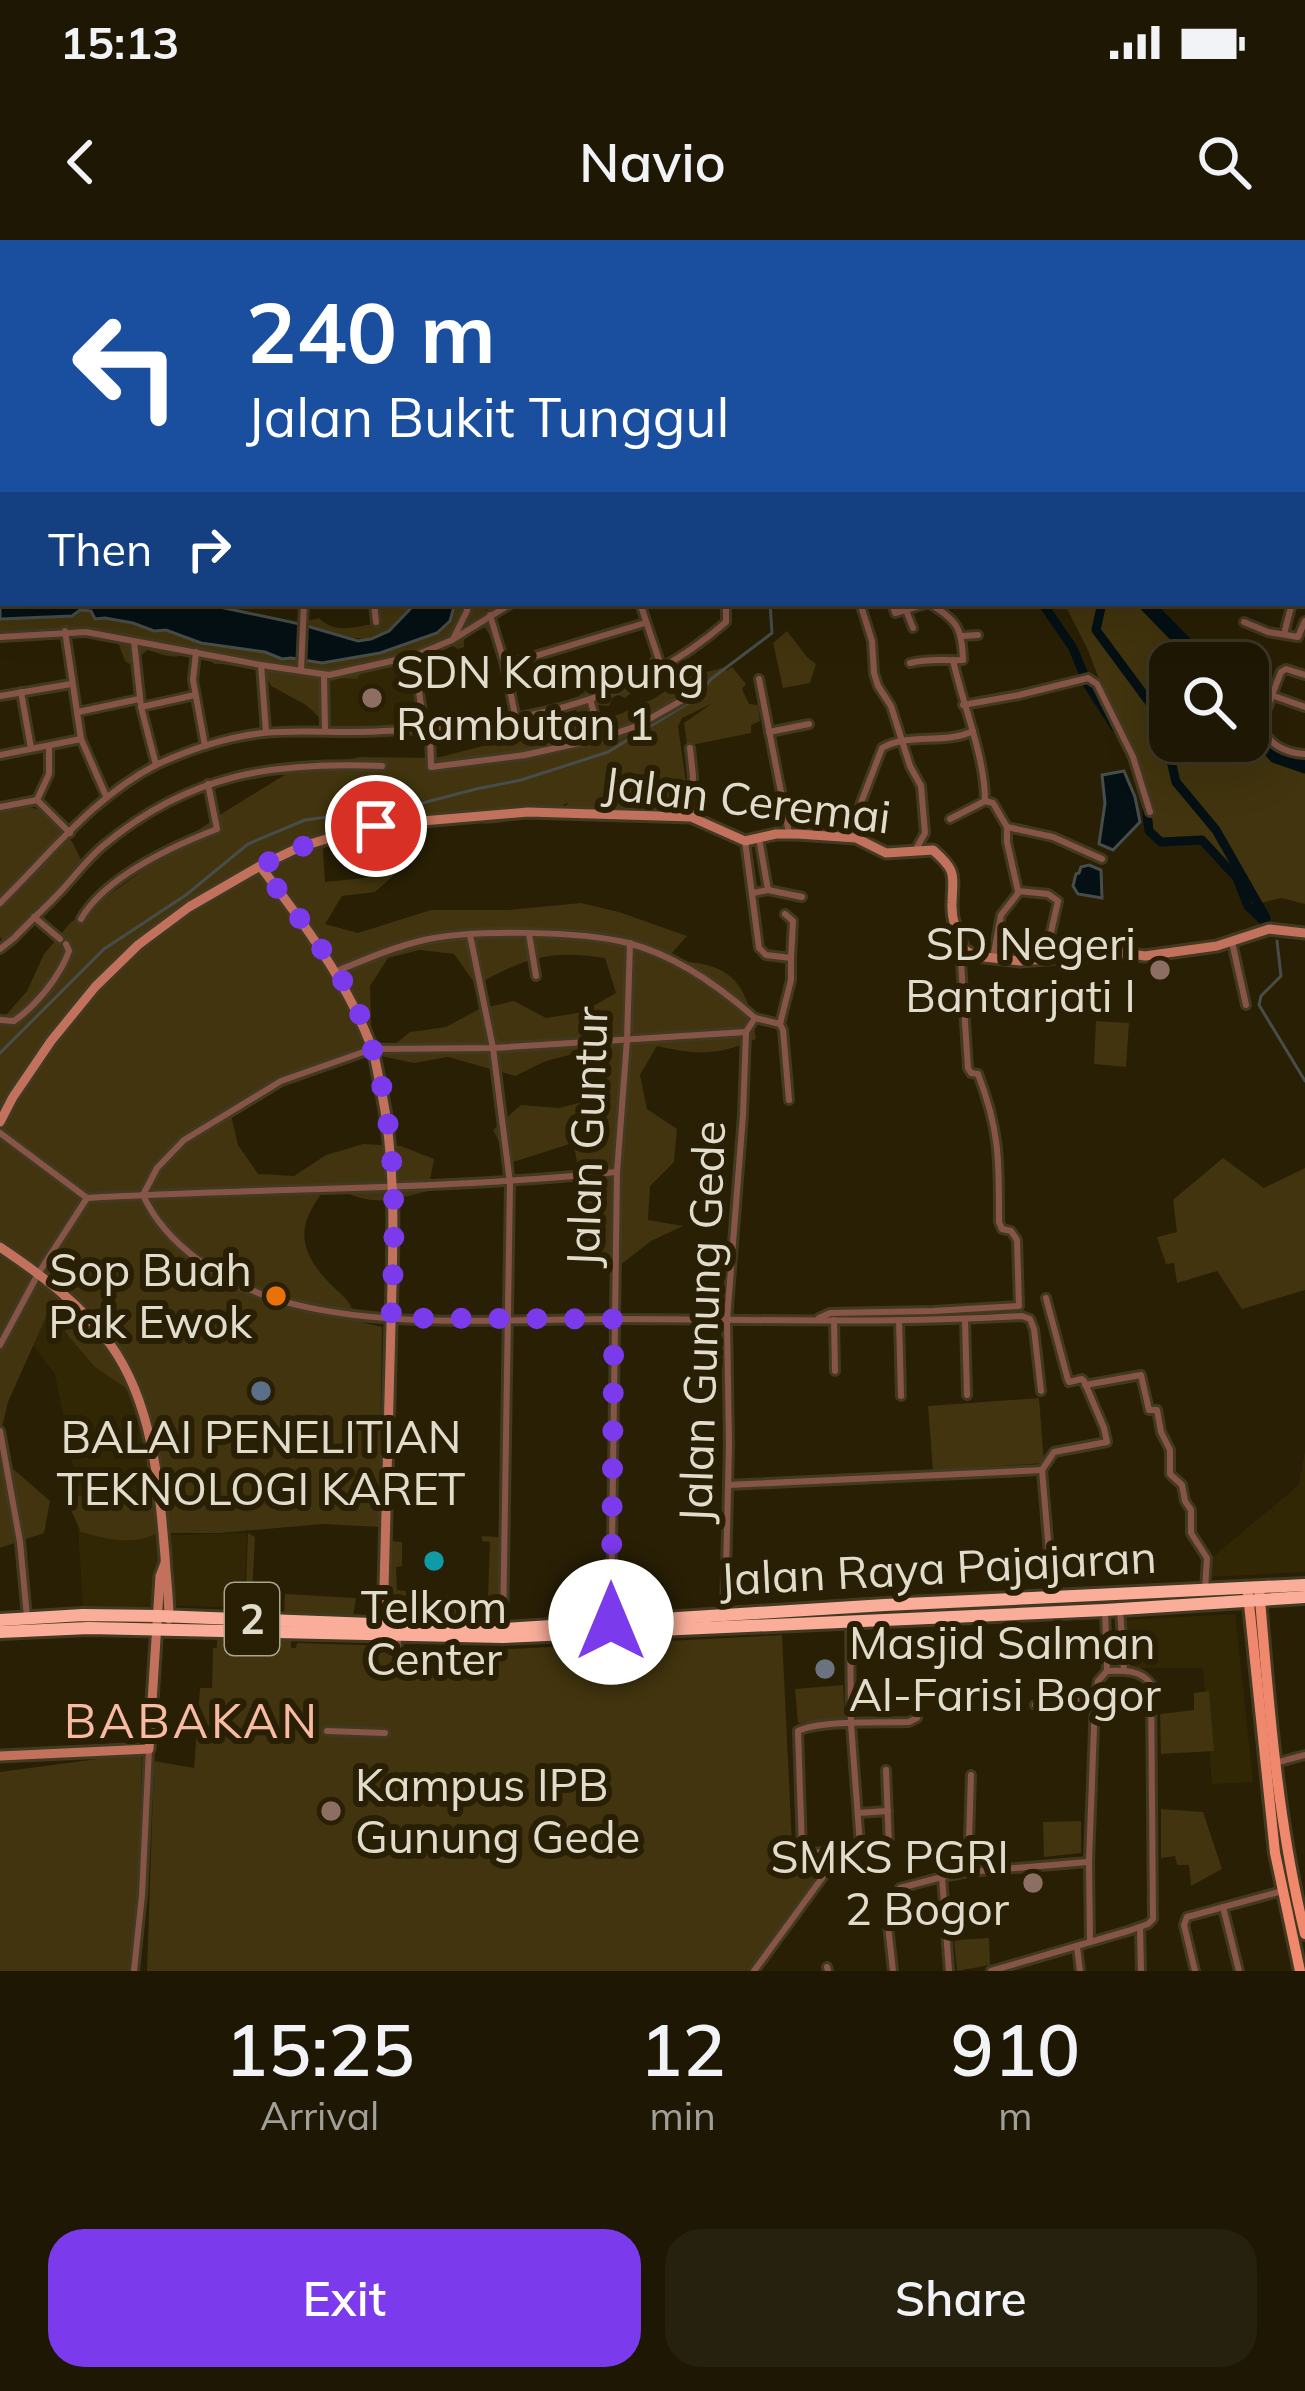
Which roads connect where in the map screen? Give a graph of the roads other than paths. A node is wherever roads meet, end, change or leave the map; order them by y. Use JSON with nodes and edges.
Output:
{"nodes":[{"id":1,"x":304,"y":606,"type":"edge"},
{"id":2,"x":374,"y":606,"type":"edge"},
{"id":3,"x":467,"y":606,"type":"edge"},
{"id":4,"x":506,"y":606,"type":"edge"},
{"id":5,"x":641,"y":606,"type":"edge"},
{"id":6,"x":726,"y":606,"type":"edge"},
{"id":7,"x":861,"y":606,"type":"edge"},
{"id":8,"x":893,"y":606,"type":"edge"},
{"id":9,"x":919,"y":606,"type":"edge"},
{"id":10,"x":934,"y":606,"type":"edge"},
{"id":11,"x":1291,"y":606,"type":"edge"},
{"id":12,"x":906,"y":610,"type":"junction"},
{"id":13,"x":490,"y":615,"type":"junction"},
{"id":14,"x":965,"y":616,"type":"dead end"},
{"id":15,"x":952,"y":620,"type":"junction"},
{"id":16,"x":1305,"y":621,"type":"edge"},
{"id":17,"x":376,"y":622,"type":"dead end"},
{"id":18,"x":1244,"y":622,"type":"dead end"},
{"id":19,"x":645,"y":623,"type":"junction"},
{"id":20,"x":913,"y":628,"type":"dead end"},
{"id":21,"x":65,"y":632,"type":"junction"},
{"id":22,"x":978,"y":635,"type":"dead end"},
{"id":23,"x":962,"y":636,"type":"junction"},
{"id":24,"x":1283,"y":636,"type":"junction"},
{"id":25,"x":0,"y":637,"type":"edge"},
{"id":26,"x":134,"y":640,"type":"junction"},
{"id":27,"x":452,"y":640,"type":"junction"},
{"id":28,"x":196,"y":652,"type":"junction"},
{"id":29,"x":414,"y":656,"type":"junction"},
{"id":30,"x":953,"y":660,"type":"junction"},
{"id":31,"x":910,"y":663,"type":"dead end"},
{"id":32,"x":260,"y":665,"type":"junction"},
{"id":33,"x":505,"y":665,"type":"junction"},
{"id":34,"x":301,"y":666,"type":"junction"},
{"id":35,"x":661,"y":666,"type":"junction"},
{"id":36,"x":324,"y":675,"type":"junction"},
{"id":37,"x":1305,"y":676,"type":"edge"},
{"id":38,"x":759,"y":679,"type":"dead end"},
{"id":39,"x":71,"y":684,"type":"junction"},
{"id":40,"x":700,"y":690,"type":"dead end"},
{"id":41,"x":21,"y":692,"type":"junction"},
{"id":42,"x":195,"y":694,"type":"junction"},
{"id":43,"x":1271,"y":695,"type":"junction"},
{"id":44,"x":0,"y":696,"type":"edge"},
{"id":45,"x":590,"y":699,"type":"junction"},
{"id":46,"x":140,"y":703,"type":"junction"},
{"id":47,"x":963,"y":705,"type":"junction"},
{"id":48,"x":1305,"y":707,"type":"edge"},
{"id":49,"x":77,"y":712,"type":"junction"},
{"id":50,"x":516,"y":720,"type":"junction"},
{"id":51,"x":808,"y":724,"type":"dead end"},
{"id":52,"x":427,"y":727,"type":"junction"},
{"id":53,"x":973,"y":731,"type":"junction"},
{"id":54,"x":266,"y":732,"type":"junction"},
{"id":55,"x":326,"y":732,"type":"junction"},
{"id":56,"x":769,"y":733,"type":"junction"},
{"id":57,"x":601,"y":738,"type":"junction"},
{"id":58,"x":81,"y":739,"type":"junction"},
{"id":59,"x":903,"y":741,"type":"junction"},
{"id":60,"x":50,"y":746,"type":"junction"},
{"id":61,"x":206,"y":746,"type":"junction"},
{"id":62,"x":690,"y":748,"type":"dead end"},
{"id":63,"x":32,"y":749,"type":"junction"},
{"id":64,"x":0,"y":754,"type":"edge"},
{"id":65,"x":1305,"y":754,"type":"edge"},
{"id":66,"x":156,"y":765,"type":"junction"},
{"id":67,"x":382,"y":766,"type":"dead end"},
{"id":68,"x":208,"y":784,"type":"junction"},
{"id":69,"x":106,"y":797,"type":"junction"},
{"id":70,"x":37,"y":800,"type":"junction"},
{"id":71,"x":985,"y":801,"type":"junction"},
{"id":72,"x":0,"y":806,"type":"edge"},
{"id":73,"x":1150,"y":812,"type":"dead end"},
{"id":74,"x":691,"y":817,"type":"junction"},
{"id":75,"x":950,"y":819,"type":"dead end"},
{"id":76,"x":1007,"y":827,"type":"junction"},
{"id":77,"x":70,"y":832,"type":"junction"},
{"id":78,"x":789,"y":833,"type":"junction"},
{"id":79,"x":758,"y":838,"type":"junction"},
{"id":80,"x":856,"y":838,"type":"junction"},
{"id":81,"x":745,"y":841,"type":"junction"},
{"id":82,"x":916,"y":850,"type":"junction"},
{"id":83,"x":1102,"y":860,"type":"dead end"},
{"id":84,"x":260,"y":866,"type":"junction"},
{"id":85,"x":768,"y":890,"type":"junction"},
{"id":86,"x":1019,"y":892,"type":"junction"},
{"id":87,"x":753,"y":893,"type":"junction"},
{"id":88,"x":802,"y":897,"type":"dead end"},
{"id":89,"x":0,"y":903,"type":"edge"},
{"id":90,"x":785,"y":914,"type":"dead end"},
{"id":91,"x":34,"y":917,"type":"junction"},
{"id":92,"x":81,"y":919,"type":"dead end"},
{"id":93,"x":1305,"y":933,"type":"edge"},
{"id":94,"x":529,"y":934,"type":"junction"},
{"id":95,"x":470,"y":935,"type":"junction"},
{"id":96,"x":1232,"y":942,"type":"junction"},
{"id":97,"x":630,"y":943,"type":"junction"},
{"id":98,"x":0,"y":949,"type":"edge"},
{"id":99,"x":965,"y":950,"type":"junction"},
{"id":100,"x":791,"y":958,"type":"junction"},
{"id":101,"x":993,"y":958,"type":"junction"},
{"id":102,"x":1045,"y":959,"type":"junction"},
{"id":103,"x":337,"y":971,"type":"junction"},
{"id":104,"x":536,"y":976,"type":"dead end"},
{"id":105,"x":1246,"y":1006,"type":"dead end"},
{"id":106,"x":755,"y":1018,"type":"junction"},
{"id":107,"x":0,"y":1020,"type":"edge"},
{"id":108,"x":780,"y":1024,"type":"junction"},
{"id":109,"x":746,"y":1032,"type":"junction"},
{"id":110,"x":627,"y":1040,"type":"junction"},
{"id":111,"x":493,"y":1048,"type":"junction"},
{"id":112,"x":372,"y":1049,"type":"junction"},
{"id":113,"x":789,"y":1100,"type":"dead end"},
{"id":114,"x":0,"y":1122,"type":"edge"},
{"id":115,"x":0,"y":1132,"type":"edge"},
{"id":116,"x":617,"y":1172,"type":"junction"},
{"id":117,"x":510,"y":1183,"type":"junction"},
{"id":118,"x":394,"y":1186,"type":"junction"},
{"id":119,"x":143,"y":1195,"type":"junction"},
{"id":120,"x":87,"y":1198,"type":"junction"},
{"id":121,"x":0,"y":1247,"type":"edge"},
{"id":122,"x":38,"y":1274,"type":"junction"},
{"id":123,"x":1046,"y":1298,"type":"dead end"},
{"id":124,"x":391,"y":1318,"type":"junction"},
{"id":125,"x":614,"y":1319,"type":"junction"},
{"id":126,"x":816,"y":1319,"type":"junction"},
{"id":127,"x":965,"y":1319,"type":"junction"},
{"id":128,"x":508,"y":1320,"type":"junction"},
{"id":129,"x":728,"y":1320,"type":"junction"},
{"id":130,"x":834,"y":1320,"type":"junction"},
{"id":131,"x":898,"y":1320,"type":"junction"},
{"id":132,"x":0,"y":1345,"type":"edge"},
{"id":133,"x":835,"y":1371,"type":"dead end"},
{"id":134,"x":1085,"y":1384,"type":"junction"},
{"id":135,"x":1041,"y":1391,"type":"dead end"},
{"id":136,"x":967,"y":1394,"type":"dead end"},
{"id":137,"x":901,"y":1396,"type":"dead end"},
{"id":138,"x":0,"y":1431,"type":"edge"},
{"id":139,"x":1042,"y":1470,"type":"junction"},
{"id":140,"x":728,"y":1485,"type":"junction"},
{"id":141,"x":1305,"y":1585,"type":"edge"},
{"id":142,"x":1204,"y":1590,"type":"junction"},
{"id":143,"x":1254,"y":1594,"type":"junction"},
{"id":144,"x":1305,"y":1597,"type":"edge"},
{"id":145,"x":1053,"y":1606,"type":"junction"},
{"id":146,"x":1113,"y":1610,"type":"junction"},
{"id":147,"x":850,"y":1614,"type":"junction"},
{"id":148,"x":725,"y":1615,"type":"junction"},
{"id":149,"x":27,"y":1617,"type":"junction"},
{"id":150,"x":0,"y":1620,"type":"edge"},
{"id":151,"x":164,"y":1622,"type":"junction"},
{"id":152,"x":611,"y":1622,"type":"junction"},
{"id":153,"x":383,"y":1625,"type":"junction"},
{"id":154,"x":0,"y":1632,"type":"edge"},
{"id":155,"x":503,"y":1633,"type":"junction"},
{"id":156,"x":398,"y":1636,"type":"junction"},
{"id":157,"x":1121,"y":1636,"type":"junction"},
{"id":158,"x":1107,"y":1639,"type":"junction"},
{"id":159,"x":397,"y":1669,"type":"dead end"},
{"id":160,"x":1124,"y":1670,"type":"junction"},
{"id":161,"x":1107,"y":1671,"type":"junction"},
{"id":162,"x":1095,"y":1700,"type":"junction"},
{"id":163,"x":918,"y":1704,"type":"dead end"},
{"id":164,"x":1035,"y":1705,"type":"dead end"},
{"id":165,"x":851,"y":1724,"type":"junction"},
{"id":166,"x":327,"y":1731,"type":"dead end"},
{"id":167,"x":385,"y":1733,"type":"dead end"},
{"id":168,"x":1268,"y":1747,"type":"junction"},
{"id":169,"x":149,"y":1749,"type":"junction"},
{"id":170,"x":1305,"y":1755,"type":"edge"},
{"id":171,"x":0,"y":1756,"type":"edge"},
{"id":172,"x":1275,"y":1763,"type":"junction"},
{"id":173,"x":886,"y":1770,"type":"dead end"},
{"id":174,"x":971,"y":1775,"type":"dead end"},
{"id":175,"x":888,"y":1810,"type":"junction"},
{"id":176,"x":858,"y":1813,"type":"junction"},
{"id":177,"x":890,"y":1846,"type":"dead end"},
{"id":178,"x":826,"y":1852,"type":"junction"},
{"id":179,"x":1089,"y":1862,"type":"junction"},
{"id":180,"x":968,"y":1872,"type":"junction"},
{"id":181,"x":942,"y":1877,"type":"junction"},
{"id":182,"x":900,"y":1888,"type":"dead end"},
{"id":183,"x":1282,"y":1891,"type":"junction"},
{"id":184,"x":1223,"y":1907,"type":"junction"},
{"id":185,"x":888,"y":1926,"type":"dead end"},
{"id":186,"x":1304,"y":1926,"type":"edge"},
{"id":187,"x":1140,"y":1927,"type":"junction"},
{"id":188,"x":1090,"y":1942,"type":"junction"},
{"id":189,"x":1077,"y":1947,"type":"junction"},
{"id":190,"x":1014,"y":1968,"type":"edge"},
{"id":191,"x":134,"y":1971,"type":"edge"},
{"id":192,"x":754,"y":1971,"type":"edge"},
{"id":193,"x":893,"y":1971,"type":"edge"},
{"id":194,"x":949,"y":1971,"type":"edge"},
{"id":195,"x":991,"y":1971,"type":"edge"},
{"id":196,"x":1080,"y":1971,"type":"edge"},
{"id":197,"x":1142,"y":1971,"type":"edge"},
{"id":198,"x":1195,"y":1971,"type":"edge"},
{"id":199,"x":1239,"y":1971,"type":"edge"},
{"id":200,"x":1300,"y":1971,"type":"edge"}],
"edges":[{"from":1,"to":34,"type":"street"},
{"from":2,"to":17,"type":"street"},
{"from":3,"to":27,"type":"street"},
{"from":4,"to":13,"type":"street"},
{"from":5,"to":19,"type":"street"},
{"from":6,"to":35,"type":"street"},
{"from":7,"to":59,"type":"street"},
{"from":8,"to":12,"type":"street"},
{"from":9,"to":12,"type":"street"},
{"from":10,"to":15,"type":"street"},
{"from":11,"to":24,"type":"street"},
{"from":12,"to":20,"type":"street"},
{"from":13,"to":27,"type":"street"},
{"from":13,"to":33,"type":"street"},
{"from":14,"to":15,"type":"street"},
{"from":15,"to":23,"type":"street"},
{"from":16,"to":24,"type":"street"},
{"from":18,"to":24,"type":"street"},
{"from":19,"to":33,"type":"street"},
{"from":19,"to":35,"type":"street"},
{"from":21,"to":25,"type":"street"},
{"from":21,"to":26,"type":"street"},
{"from":21,"to":39,"type":"street"},
{"from":22,"to":23,"type":"street"},
{"from":23,"to":30,"type":"street"},
{"from":26,"to":28,"type":"street"},
{"from":26,"to":46,"type":"street"},
{"from":27,"to":29,"type":"street"},
{"from":28,"to":32,"type":"street"},
{"from":28,"to":42,"type":"street"},
{"from":29,"to":36,"type":"street"},
{"from":29,"to":52,"type":"street"},
{"from":30,"to":31,"type":"street"},
{"from":30,"to":47,"type":"street"},
{"from":32,"to":34,"type":"street"},
{"from":32,"to":54,"type":"street"},
{"from":33,"to":50,"type":"street"},
{"from":34,"to":36,"type":"street"},
{"from":35,"to":45,"type":"street"},
{"from":36,"to":55,"type":"street"},
{"from":37,"to":43,"type":"street"},
{"from":38,"to":56,"type":"street"},
{"from":39,"to":41,"type":"street"},
{"from":39,"to":49,"type":"street"},
{"from":40,"to":57,"type":"street"},
{"from":41,"to":44,"type":"street"},
{"from":41,"to":63,"type":"street"},
{"from":42,"to":46,"type":"street"},
{"from":42,"to":61,"type":"street"},
{"from":43,"to":48,"type":"street"},
{"from":43,"to":65,"type":"street"},
{"from":45,"to":50,"type":"street"},
{"from":45,"to":57,"type":"street"},
{"from":46,"to":49,"type":"street"},
{"from":46,"to":66,"type":"street"},
{"from":47,"to":53,"type":"street"},
{"from":47,"to":73,"type":"street"},
{"from":49,"to":58,"type":"street"},
{"from":50,"to":52,"type":"street"},
{"from":51,"to":56,"type":"street"},
{"from":52,"to":55,"type":"street"},
{"from":52,"to":57,"type":"street"},
{"from":53,"to":59,"type":"street"},
{"from":53,"to":71,"type":"street"},
{"from":54,"to":55,"type":"street"},
{"from":54,"to":61,"type":"street"},
{"from":56,"to":78,"type":"street"},
{"from":58,"to":60,"type":"street"},
{"from":58,"to":69,"type":"street"},
{"from":59,"to":80,"type":"street"},
{"from":59,"to":82,"type":"street"},
{"from":60,"to":63,"type":"street"},
{"from":60,"to":70,"type":"street"},
{"from":61,"to":66,"type":"street"},
{"from":62,"to":74,"type":"street"},
{"from":63,"to":64,"type":"street"},
{"from":66,"to":69,"type":"street"},
{"from":67,"to":68,"type":"street"},
{"from":68,"to":91,"type":"street"},
{"from":68,"to":92,"type":"street"},
{"from":69,"to":77,"type":"street"},
{"from":70,"to":72,"type":"street"},
{"from":70,"to":77,"type":"street"},
{"from":71,"to":75,"type":"street","name":"Jalan Ceremai"},
{"from":71,"to":76,"type":"street"},
{"from":74,"to":81,"type":"street","name":"Jalan Ceremai"},
{"from":74,"to":84,"type":"street","name":"Jalan Ceremai"},
{"from":76,"to":83,"type":"street"},
{"from":76,"to":86,"type":"street"},
{"from":77,"to":89,"type":"street"},
{"from":78,"to":79,"type":"street","name":"Jalan Ceremai"},
{"from":78,"to":80,"type":"street","name":"Jalan Ceremai"},
{"from":79,"to":81,"type":"street","name":"Jalan Ceremai"},
{"from":79,"to":85,"type":"street"},
{"from":80,"to":82,"type":"street","name":"Jalan Ceremai"},
{"from":81,"to":87,"type":"street"},
{"from":82,"to":99,"type":"street","name":"Jalan Ceremai"},
{"from":84,"to":103,"type":"street"},
{"from":84,"to":114,"type":"street","name":"Jalan Ceremai"},
{"from":85,"to":87,"type":"street"},
{"from":85,"to":88,"type":"street"},
{"from":86,"to":101,"type":"street"},
{"from":86,"to":102,"type":"street"},
{"from":87,"to":100,"type":"street"},
{"from":90,"to":100,"type":"street"},
{"from":91,"to":98,"type":"street"},
{"from":91,"to":107,"type":"street"},
{"from":93,"to":96,"type":"street"},
{"from":94,"to":95,"type":"street"},
{"from":94,"to":97,"type":"street"},
{"from":94,"to":104,"type":"street"},
{"from":95,"to":103,"type":"street"},
{"from":95,"to":111,"type":"street"},
{"from":96,"to":102,"type":"street"},
{"from":96,"to":105,"type":"street"},
{"from":97,"to":106,"type":"street"},
{"from":97,"to":110,"type":"street","name":"Jalan Guntur"},
{"from":99,"to":101,"type":"street"},
{"from":99,"to":126,"type":"street"},
{"from":100,"to":108,"type":"street"},
{"from":101,"to":102,"type":"street"},
{"from":103,"to":112,"type":"street"},
{"from":106,"to":108,"type":"street"},
{"from":106,"to":109,"type":"street"},
{"from":108,"to":113,"type":"street"},
{"from":109,"to":110,"type":"street"},
{"from":109,"to":129,"type":"street","name":"Jalan Gunung Gede"},
{"from":110,"to":111,"type":"street"},
{"from":110,"to":116,"type":"street","name":"Jalan Guntur"},
{"from":111,"to":112,"type":"street"},
{"from":111,"to":117,"type":"street"},
{"from":112,"to":118,"type":"street"},
{"from":112,"to":119,"type":"street"},
{"from":115,"to":120,"type":"street"},
{"from":116,"to":117,"type":"street"},
{"from":116,"to":125,"type":"street","name":"Jalan Guntur"},
{"from":117,"to":118,"type":"street"},
{"from":117,"to":128,"type":"street"},
{"from":118,"to":119,"type":"street"},
{"from":118,"to":124,"type":"street"},
{"from":119,"to":120,"type":"street"},
{"from":119,"to":124,"type":"street"},
{"from":120,"to":122,"type":"street"},
{"from":121,"to":122,"type":"street"},
{"from":122,"to":132,"type":"street"},
{"from":122,"to":151,"type":"street"},
{"from":123,"to":134,"type":"street"},
{"from":124,"to":128,"type":"street"},
{"from":124,"to":153,"type":"street"},
{"from":125,"to":128,"type":"street"},
{"from":125,"to":129,"type":"street"},
{"from":125,"to":152,"type":"street","name":"Jalan Guntur"},
{"from":126,"to":129,"type":"street"},
{"from":126,"to":130,"type":"street"},
{"from":127,"to":131,"type":"street"},
{"from":127,"to":135,"type":"street"},
{"from":127,"to":136,"type":"street"},
{"from":128,"to":155,"type":"street"},
{"from":129,"to":140,"type":"street","name":"Jalan Gunung Gede"},
{"from":130,"to":131,"type":"street"},
{"from":130,"to":133,"type":"street"},
{"from":131,"to":137,"type":"street"},
{"from":134,"to":139,"type":"street"},
{"from":134,"to":142,"type":"street"},
{"from":138,"to":149,"type":"street"},
{"from":139,"to":140,"type":"street"},
{"from":139,"to":145,"type":"street"},
{"from":140,"to":148,"type":"street","name":"Jalan Gunung Gede"},
{"from":141,"to":143,"type":"highway","name":"Jalan Raya Pajajaran","number":"2"},
{"from":142,"to":143,"type":"highway","name":"Jalan Raya Pajajaran","number":"2"},
{"from":142,"to":145,"type":"highway","name":"Jalan Raya Pajajaran","number":"2"},
{"from":143,"to":144,"type":"highway","name":"Jalan Raya Pajajaran","number":"2"},
{"from":143,"to":146,"type":"highway","name":"Jalan Raya Pajajaran","number":"2"},
{"from":143,"to":168,"type":"main road"},
{"from":145,"to":146,"type":"highway","name":"Jalan Raya Pajajaran","number":"2"},
{"from":145,"to":147,"type":"highway","name":"Jalan Raya Pajajaran","number":"2"},
{"from":146,"to":157,"type":"street"},
{"from":146,"to":158,"type":"street"},
{"from":147,"to":148,"type":"highway","name":"Jalan Raya Pajajaran","number":"2"},
{"from":147,"to":155,"type":"highway","name":"Jalan Raya Pajajaran","number":"2"},
{"from":147,"to":165,"type":"street"},
{"from":148,"to":152,"type":"highway","name":"Jalan Raya Pajajaran","number":"2"},
{"from":149,"to":150,"type":"highway","number":"2"},
{"from":149,"to":151,"type":"highway","number":"2"},
{"from":151,"to":153,"type":"highway","number":"2"},
{"from":151,"to":154,"type":"highway","number":"2"},
{"from":151,"to":156,"type":"highway","number":"2"},
{"from":151,"to":169,"type":"street"},
{"from":152,"to":155,"type":"highway","name":"Jalan Raya Pajajaran","number":"2"},
{"from":153,"to":155,"type":"highway","number":"2"},
{"from":155,"to":156,"type":"highway","number":"2"},
{"from":156,"to":159,"type":"street"},
{"from":157,"to":158,"type":"street"},
{"from":157,"to":160,"type":"street"},
{"from":158,"to":161,"type":"street"},
{"from":160,"to":161,"type":"street"},
{"from":160,"to":187,"type":"street"},
{"from":161,"to":162,"type":"street"},
{"from":162,"to":164,"type":"street"},
{"from":162,"to":179,"type":"street"},
{"from":163,"to":165,"type":"street"},
{"from":165,"to":176,"type":"street"},
{"from":165,"to":178,"type":"street"},
{"from":166,"to":167,"type":"street"},
{"from":168,"to":172,"type":"main road"},
{"from":168,"to":183,"type":"main road"},
{"from":169,"to":171,"type":"street"},
{"from":169,"to":191,"type":"street"},
{"from":170,"to":172,"type":"street"},
{"from":172,"to":186,"type":"main road"},
{"from":173,"to":175,"type":"street"},
{"from":174,"to":180,"type":"street"},
{"from":175,"to":176,"type":"street"},
{"from":175,"to":177,"type":"street"},
{"from":176,"to":178,"type":"street"},
{"from":178,"to":192,"type":"street"},
{"from":179,"to":180,"type":"street"},
{"from":179,"to":188,"type":"street"},
{"from":180,"to":181,"type":"street"},
{"from":181,"to":182,"type":"street"},
{"from":181,"to":194,"type":"street"},
{"from":183,"to":184,"type":"street"},
{"from":183,"to":200,"type":"main road"},
{"from":184,"to":198,"type":"street"},
{"from":184,"to":199,"type":"street"},
{"from":185,"to":193,"type":"street"},
{"from":187,"to":188,"type":"street"},
{"from":187,"to":197,"type":"street"},
{"from":188,"to":189,"type":"street"},
{"from":189,"to":190,"type":"street"},
{"from":189,"to":196,"type":"street"},
{"from":190,"to":195,"type":"street"}]}
